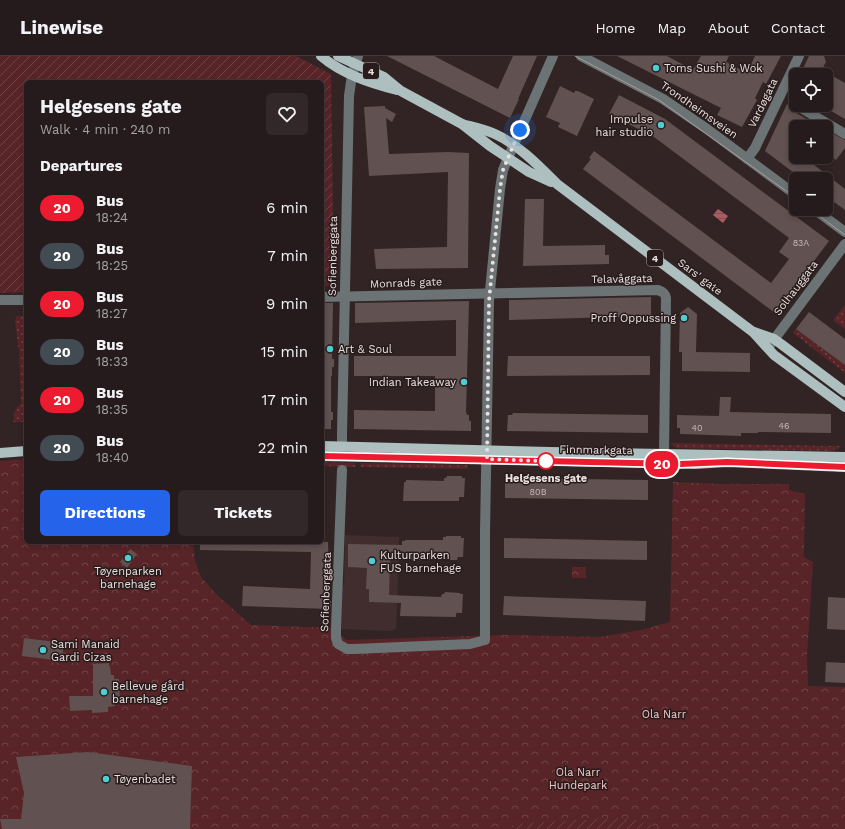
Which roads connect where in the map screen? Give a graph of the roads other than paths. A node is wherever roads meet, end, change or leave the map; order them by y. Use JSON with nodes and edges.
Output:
{"nodes":[{"id":1,"x":321,"y":56,"type":"edge"},
{"id":2,"x":338,"y":56,"type":"edge"},
{"id":3,"x":553,"y":56,"type":"edge"},
{"id":4,"x":581,"y":56,"type":"edge"},
{"id":5,"x":799,"y":56,"type":"edge"},
{"id":6,"x":357,"y":60,"type":"edge"},
{"id":7,"x":352,"y":75,"type":"junction"},
{"id":8,"x":401,"y":91,"type":"junction"},
{"id":9,"x":780,"y":95,"type":"junction"},
{"id":10,"x":789,"y":101,"type":"edge"},
{"id":11,"x":808,"y":112,"type":"edge"},
{"id":12,"x":462,"y":124,"type":"junction"},
{"id":13,"x":845,"y":134,"type":"edge"},
{"id":14,"x":513,"y":145,"type":"junction"},
{"id":15,"x":508,"y":158,"type":"junction"},
{"id":16,"x":747,"y":159,"type":"junction"},
{"id":17,"x":557,"y":184,"type":"junction"},
{"id":18,"x":789,"y":190,"type":"edge"},
{"id":19,"x":823,"y":216,"type":"edge"},
{"id":20,"x":845,"y":232,"type":"edge"},
{"id":21,"x":845,"y":244,"type":"edge"},
{"id":22,"x":490,"y":293,"type":"junction"},
{"id":23,"x":344,"y":296,"type":"junction"},
{"id":24,"x":324,"y":297,"type":"edge"},
{"id":25,"x":0,"y":300,"type":"edge"},
{"id":26,"x":24,"y":300,"type":"edge"},
{"id":27,"x":753,"y":332,"type":"junction"},
{"id":28,"x":774,"y":339,"type":"junction"},
{"id":29,"x":767,"y":348,"type":"junction"},
{"id":30,"x":845,"y":392,"type":"edge"},
{"id":31,"x":845,"y":407,"type":"edge"},
{"id":32,"x":324,"y":446,"type":"edge"},
{"id":33,"x":342,"y":446,"type":"junction"},
{"id":34,"x":24,"y":451,"type":"edge"},
{"id":35,"x":0,"y":453,"type":"edge"},
{"id":36,"x":664,"y":453,"type":"junction"},
{"id":37,"x":487,"y":455,"type":"junction"},
{"id":38,"x":843,"y":455,"type":"edge"},
{"id":39,"x":324,"y":456,"type":"edge"},
{"id":40,"x":336,"y":456,"type":"junction"},
{"id":41,"x":845,"y":467,"type":"edge"},
{"id":42,"x":342,"y":470,"type":"dead end"}],
"edges":[{"from":1,"to":7,"type":"main road","name":"Sars' gate","number":"4"},
{"from":2,"to":6,"type":"main road","name":"Sars' gate","number":"4"},
{"from":3,"to":14,"type":"street"},
{"from":4,"to":16,"type":"street","name":"Trondheimsveien"},
{"from":5,"to":9,"type":"street","name":"Vardøgata"},
{"from":6,"to":7,"type":"street","name":"Sofienberggata"},
{"from":6,"to":8,"type":"main road","name":"Sars' gate","number":"4"},
{"from":7,"to":8,"type":"main road","name":"Sars' gate","number":"4"},
{"from":7,"to":23,"type":"street","name":"Sofienberggata"},
{"from":8,"to":12,"type":"main road","name":"Sars' gate","number":"4"},
{"from":9,"to":10,"type":"street"},
{"from":9,"to":16,"type":"street","name":"Vardøgata"},
{"from":11,"to":13,"type":"street"},
{"from":12,"to":14,"type":"main road","name":"Sars' gate","number":"4"},
{"from":12,"to":15,"type":"main road","name":"Sars' gate","number":"4"},
{"from":14,"to":15,"type":"street"},
{"from":14,"to":17,"type":"main road","name":"Sars' gate","number":"4"},
{"from":15,"to":17,"type":"main road","name":"Sars' gate","number":"4"},
{"from":15,"to":22,"type":"street"},
{"from":16,"to":18,"type":"street","name":"Trondheimsveien"},
{"from":17,"to":27,"type":"main road","name":"Sars' gate","number":"4"},
{"from":19,"to":20,"type":"street"},
{"from":21,"to":28,"type":"street","name":"Solhauggata"},
{"from":22,"to":23,"type":"street","name":"Monrads gate"},
{"from":22,"to":36,"type":"street","name":"Telavåggata"},
{"from":22,"to":37,"type":"street"},
{"from":23,"to":24,"type":"street","name":"Monrads gate"},
{"from":23,"to":33,"type":"street","name":"Sofienberggata"},
{"from":25,"to":26,"type":"street"},
{"from":27,"to":28,"type":"main road","name":"Sars' gate","number":"4"},
{"from":27,"to":29,"type":"main road","name":"Sars' gate","number":"4"},
{"from":28,"to":29,"type":"street","name":"Solhauggata"},
{"from":28,"to":30,"type":"main road","name":"Sars' gate","number":"4"},
{"from":29,"to":31,"type":"main road","name":"Sars' gate","number":"4"},
{"from":32,"to":33,"type":"main road","name":"Finnmarkgata"},
{"from":33,"to":37,"type":"main road","name":"Finnmarkgata"},
{"from":33,"to":40,"type":"street"},
{"from":34,"to":35,"type":"main road"},
{"from":36,"to":37,"type":"main road","name":"Finnmarkgata"},
{"from":36,"to":38,"type":"main road","name":"Finnmarkgata"},
{"from":37,"to":40,"type":"main road","name":"Finnmarkgata"},
{"from":37,"to":41,"type":"main road","name":"Finnmarkgata"},
{"from":37,"to":42,"type":"street","name":"Sofienberggata"},
{"from":39,"to":40,"type":"main road","name":"Finnmarkgata"}]}
